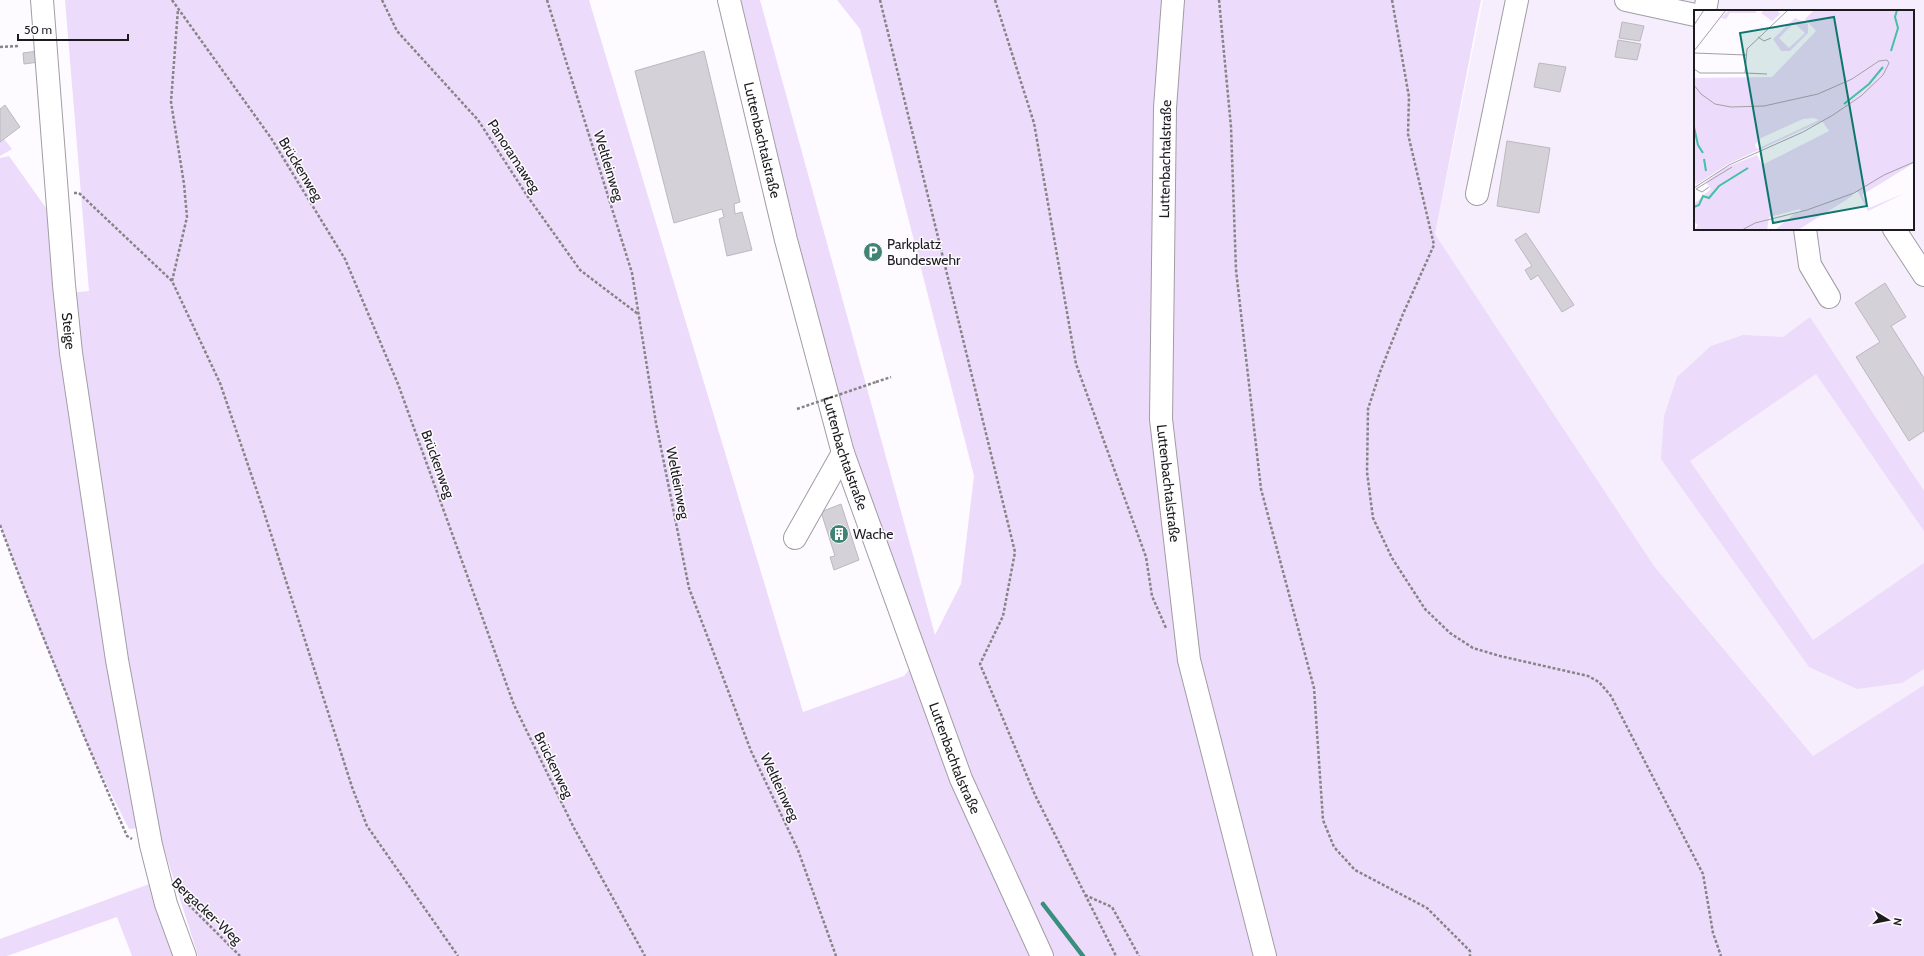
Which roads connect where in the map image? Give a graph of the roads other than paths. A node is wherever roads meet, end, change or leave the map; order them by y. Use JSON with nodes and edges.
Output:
{"nodes":[{"id":1,"x":42,"y":0,"type":"edge"},
{"id":2,"x":729,"y":0,"type":"edge"},
{"id":3,"x":1173,"y":0,"type":"edge"},
{"id":4,"x":1517,"y":0,"type":"edge"},
{"id":5,"x":1626,"y":0,"type":"edge"},
{"id":6,"x":1707,"y":0,"type":"edge"},
{"id":7,"x":1705,"y":10,"type":"edge"},
{"id":8,"x":1694,"y":15,"type":"edge"},
{"id":9,"x":1477,"y":194,"type":"dead end"},
{"id":10,"x":1805,"y":230,"type":"edge"},
{"id":11,"x":1895,"y":230,"type":"edge"},
{"id":12,"x":1924,"y":275,"type":"edge"},
{"id":13,"x":1829,"y":297,"type":"dead end"},
{"id":14,"x":843,"y":453,"type":"junction"},
{"id":15,"x":795,"y":538,"type":"dead end"},
{"id":16,"x":185,"y":956,"type":"edge"},
{"id":17,"x":1042,"y":956,"type":"edge"},
{"id":18,"x":1265,"y":956,"type":"edge"}],
"edges":[{"from":1,"to":16,"type":"street","name":"Steige"},
{"from":2,"to":14,"type":"street","name":"Luttenbachtalstraße"},
{"from":3,"to":18,"type":"street","name":"Luttenbachtalstraße"},
{"from":4,"to":9,"type":"street"},
{"from":5,"to":8,"type":"street"},
{"from":6,"to":7,"type":"street"},
{"from":10,"to":13,"type":"street"},
{"from":11,"to":12,"type":"street"},
{"from":14,"to":15,"type":"street"},
{"from":14,"to":17,"type":"street","name":"Luttenbachtalstraße"}]}
